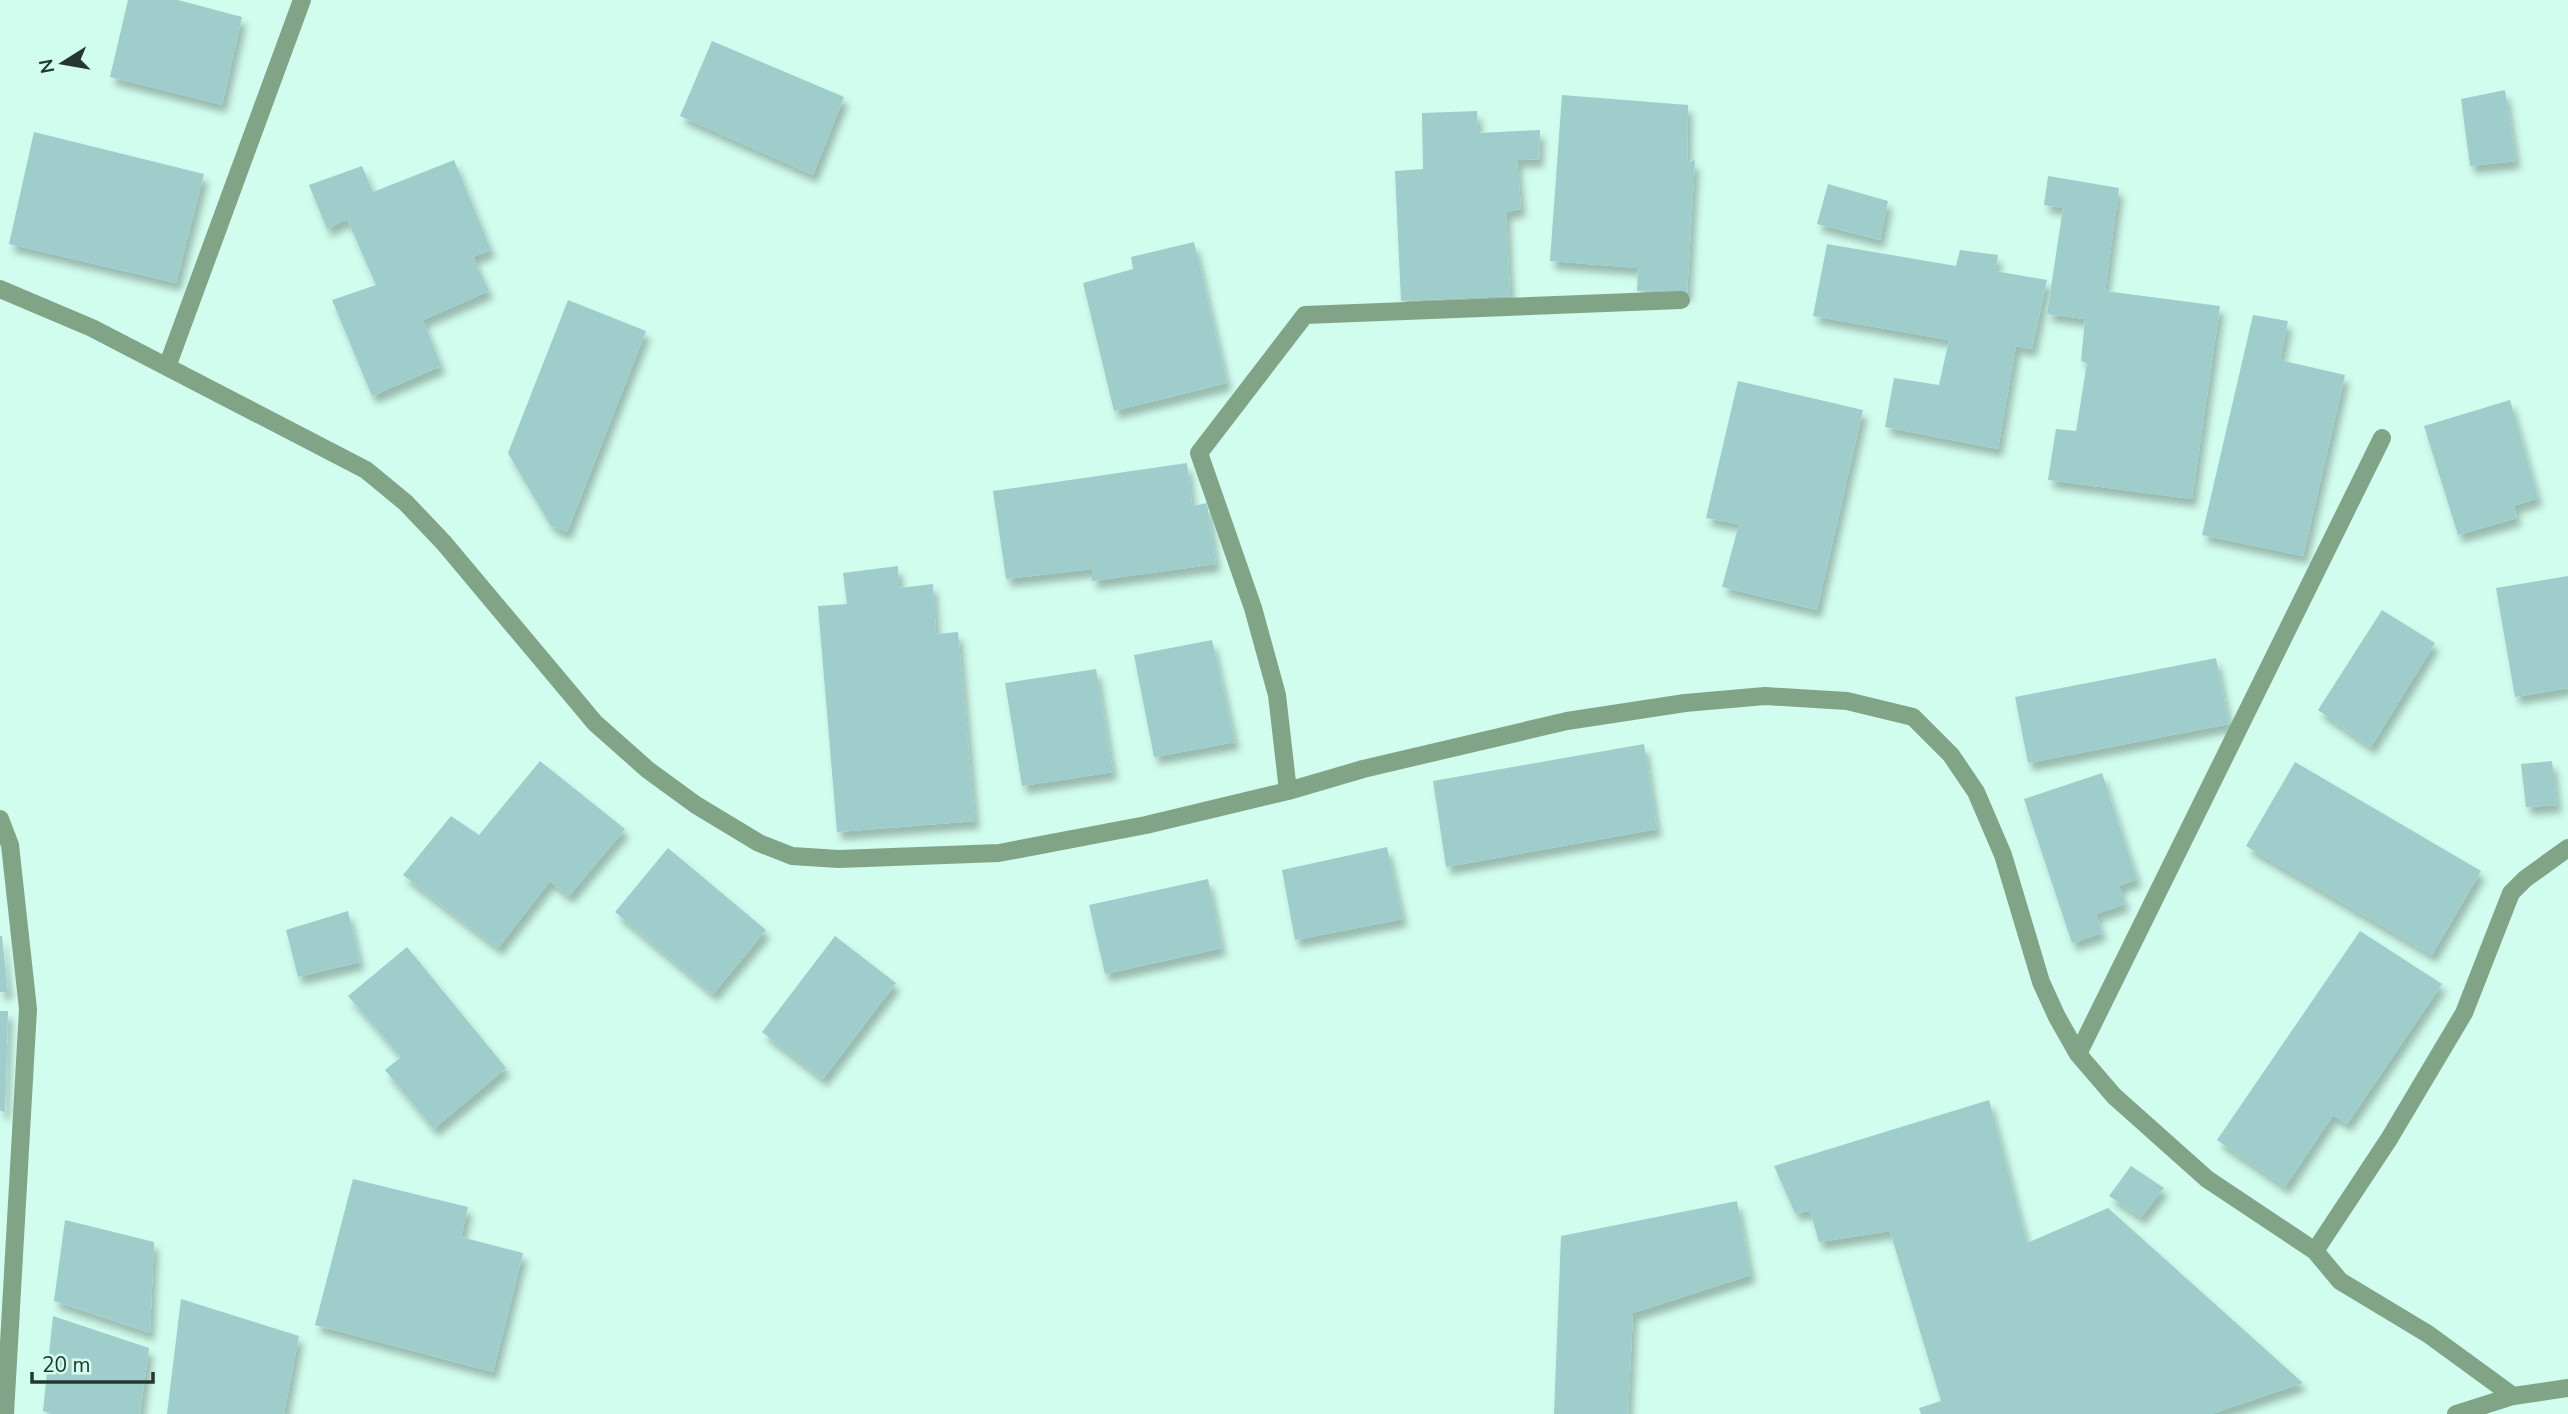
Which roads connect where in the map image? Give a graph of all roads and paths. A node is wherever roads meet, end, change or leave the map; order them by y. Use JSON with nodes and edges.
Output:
{"nodes":[{"id":1,"x":302,"y":0,"type":"edge"},
{"id":2,"x":0,"y":289,"type":"edge"},
{"id":3,"x":1681,"y":300,"type":"dead end"},
{"id":4,"x":167,"y":367,"type":"junction"},
{"id":5,"x":2382,"y":438,"type":"dead end"},
{"id":6,"x":1288,"y":792,"type":"junction"},
{"id":7,"x":0,"y":819,"type":"edge"},
{"id":8,"x":2568,"y":848,"type":"edge"},
{"id":9,"x":2078,"y":1054,"type":"junction"},
{"id":10,"x":2315,"y":1251,"type":"junction"},
{"id":11,"x":2568,"y":1388,"type":"edge"},
{"id":12,"x":2513,"y":1396,"type":"junction"},
{"id":13,"x":5,"y":1414,"type":"edge"},
{"id":14,"x":2455,"y":1414,"type":"edge"}],
"edges":[{"from":1,"to":4,"type":"street"},
{"from":2,"to":4,"type":"street"},
{"from":3,"to":6,"type":"street"},
{"from":4,"to":6,"type":"street"},
{"from":5,"to":9,"type":"street"},
{"from":6,"to":9,"type":"street"},
{"from":7,"to":13,"type":"street"},
{"from":8,"to":10,"type":"street"},
{"from":9,"to":10,"type":"street"},
{"from":10,"to":12,"type":"street"},
{"from":11,"to":12,"type":"street"},
{"from":12,"to":14,"type":"street"}]}
